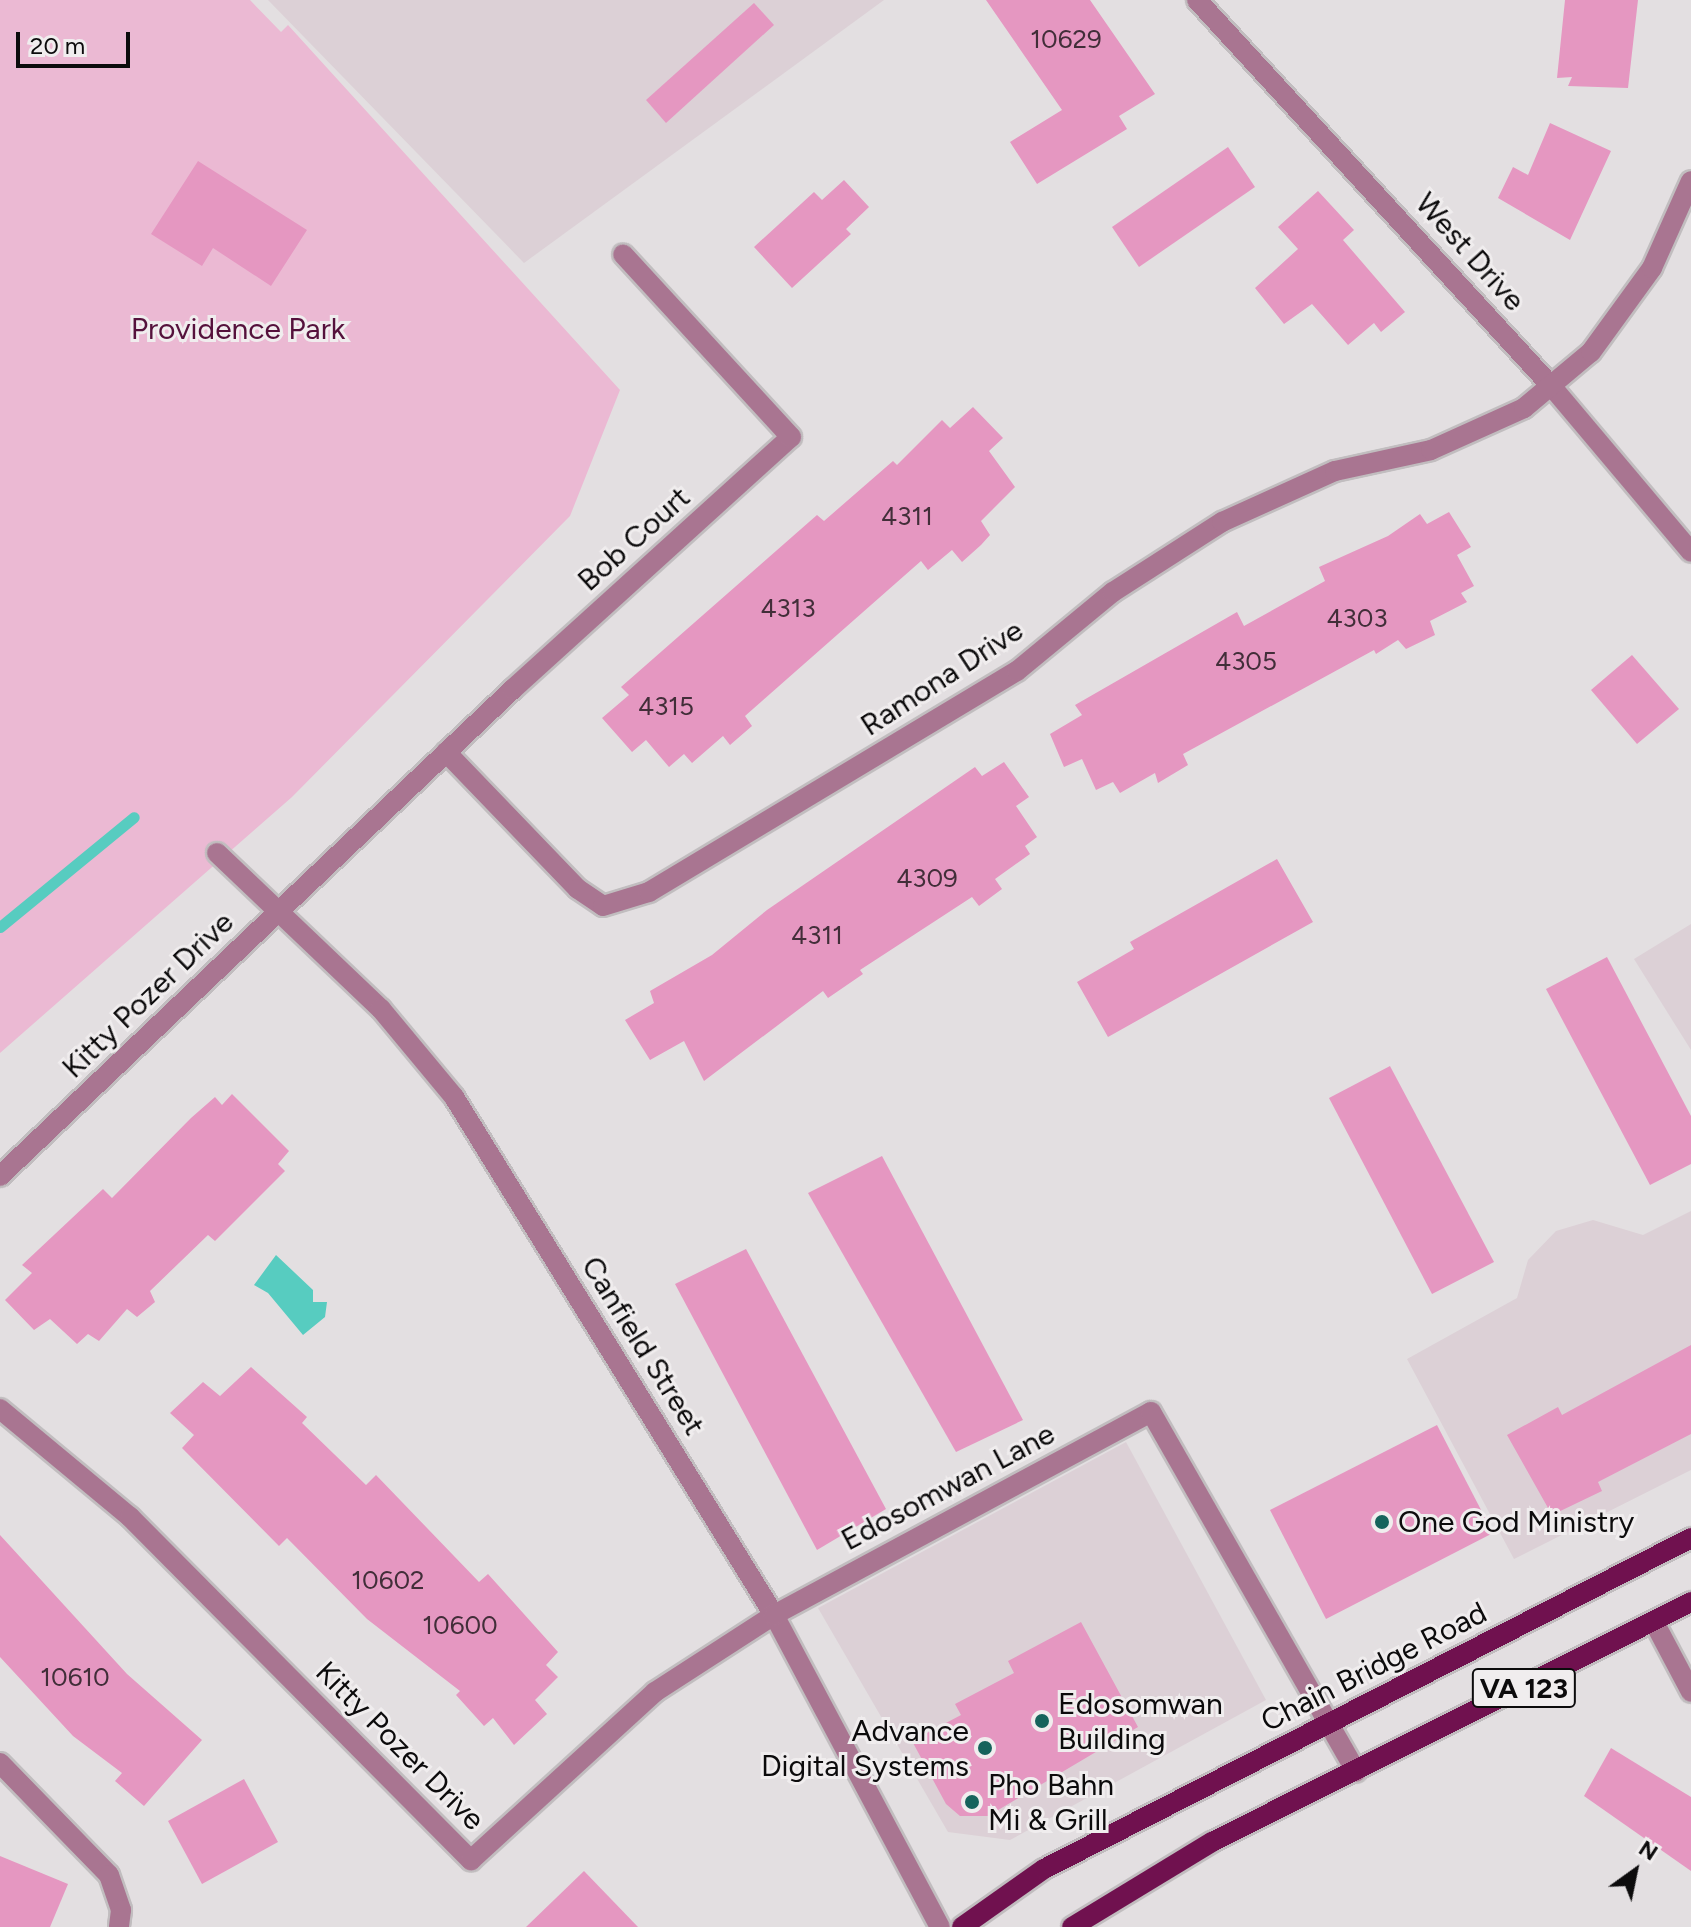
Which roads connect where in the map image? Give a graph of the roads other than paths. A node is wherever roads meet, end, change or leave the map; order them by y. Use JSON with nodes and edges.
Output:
{"nodes":[{"id":1,"x":1197,"y":0,"type":"edge"},
{"id":2,"x":1691,"y":181,"type":"edge"},
{"id":3,"x":623,"y":254,"type":"dead end"},
{"id":4,"x":1553,"y":388,"type":"junction"},
{"id":5,"x":1691,"y":552,"type":"edge"},
{"id":6,"x":446,"y":752,"type":"junction"},
{"id":7,"x":217,"y":853,"type":"dead end"},
{"id":8,"x":337,"y":857,"type":"joint"},
{"id":9,"x":280,"y":910,"type":"junction"},
{"id":10,"x":0,"y":1176,"type":"edge"},
{"id":11,"x":0,"y":1409,"type":"edge"},
{"id":12,"x":1691,"y":1538,"type":"edge"},
{"id":13,"x":1691,"y":1602,"type":"edge"},
{"id":14,"x":774,"y":1615,"type":"junction"},
{"id":15,"x":1654,"y":1622,"type":"junction"},
{"id":16,"x":1691,"y":1692,"type":"edge"},
{"id":17,"x":1327,"y":1724,"type":"junction"},
{"id":18,"x":0,"y":1763,"type":"edge"},
{"id":19,"x":1356,"y":1772,"type":"junction"},
{"id":20,"x":119,"y":1927,"type":"edge"},
{"id":21,"x":940,"y":1927,"type":"edge"},
{"id":22,"x":962,"y":1927,"type":"edge"},
{"id":23,"x":1072,"y":1927,"type":"edge"}],
"edges":[{"from":1,"to":4,"type":"street","name":"West Drive"},
{"from":2,"to":4,"type":"street"},
{"from":3,"to":6,"type":"street","name":"Bob Court"},
{"from":4,"to":5,"type":"street","name":"West Drive"},
{"from":4,"to":6,"type":"street","name":"Ramona Drive"},
{"from":6,"to":8,"type":"street","name":"Bob Court"},
{"from":7,"to":9,"type":"street","name":"Canfield Street"},
{"from":8,"to":9,"type":"street","name":"Kitty Pozer Drive"},
{"from":9,"to":10,"type":"street","name":"Kitty Pozer Drive"},
{"from":9,"to":14,"type":"street","name":"Canfield Street"},
{"from":11,"to":14,"type":"street","name":"Kitty Pozer Drive"},
{"from":12,"to":17,"type":"main road","name":"Chain Bridge Road","number":"VA 123"},
{"from":13,"to":15,"type":"main road","number":"VA 123"},
{"from":14,"to":17,"type":"street","name":"Edosomwan Lane"},
{"from":14,"to":21,"type":"street","name":"Canfield Street"},
{"from":15,"to":16,"type":"street"},
{"from":15,"to":19,"type":"main road","number":"VA 123"},
{"from":17,"to":19,"type":"street"},
{"from":17,"to":22,"type":"main road","name":"Chain Bridge Road","number":"VA 123"},
{"from":18,"to":20,"type":"street"},
{"from":19,"to":23,"type":"main road","number":"VA 123"}]}
